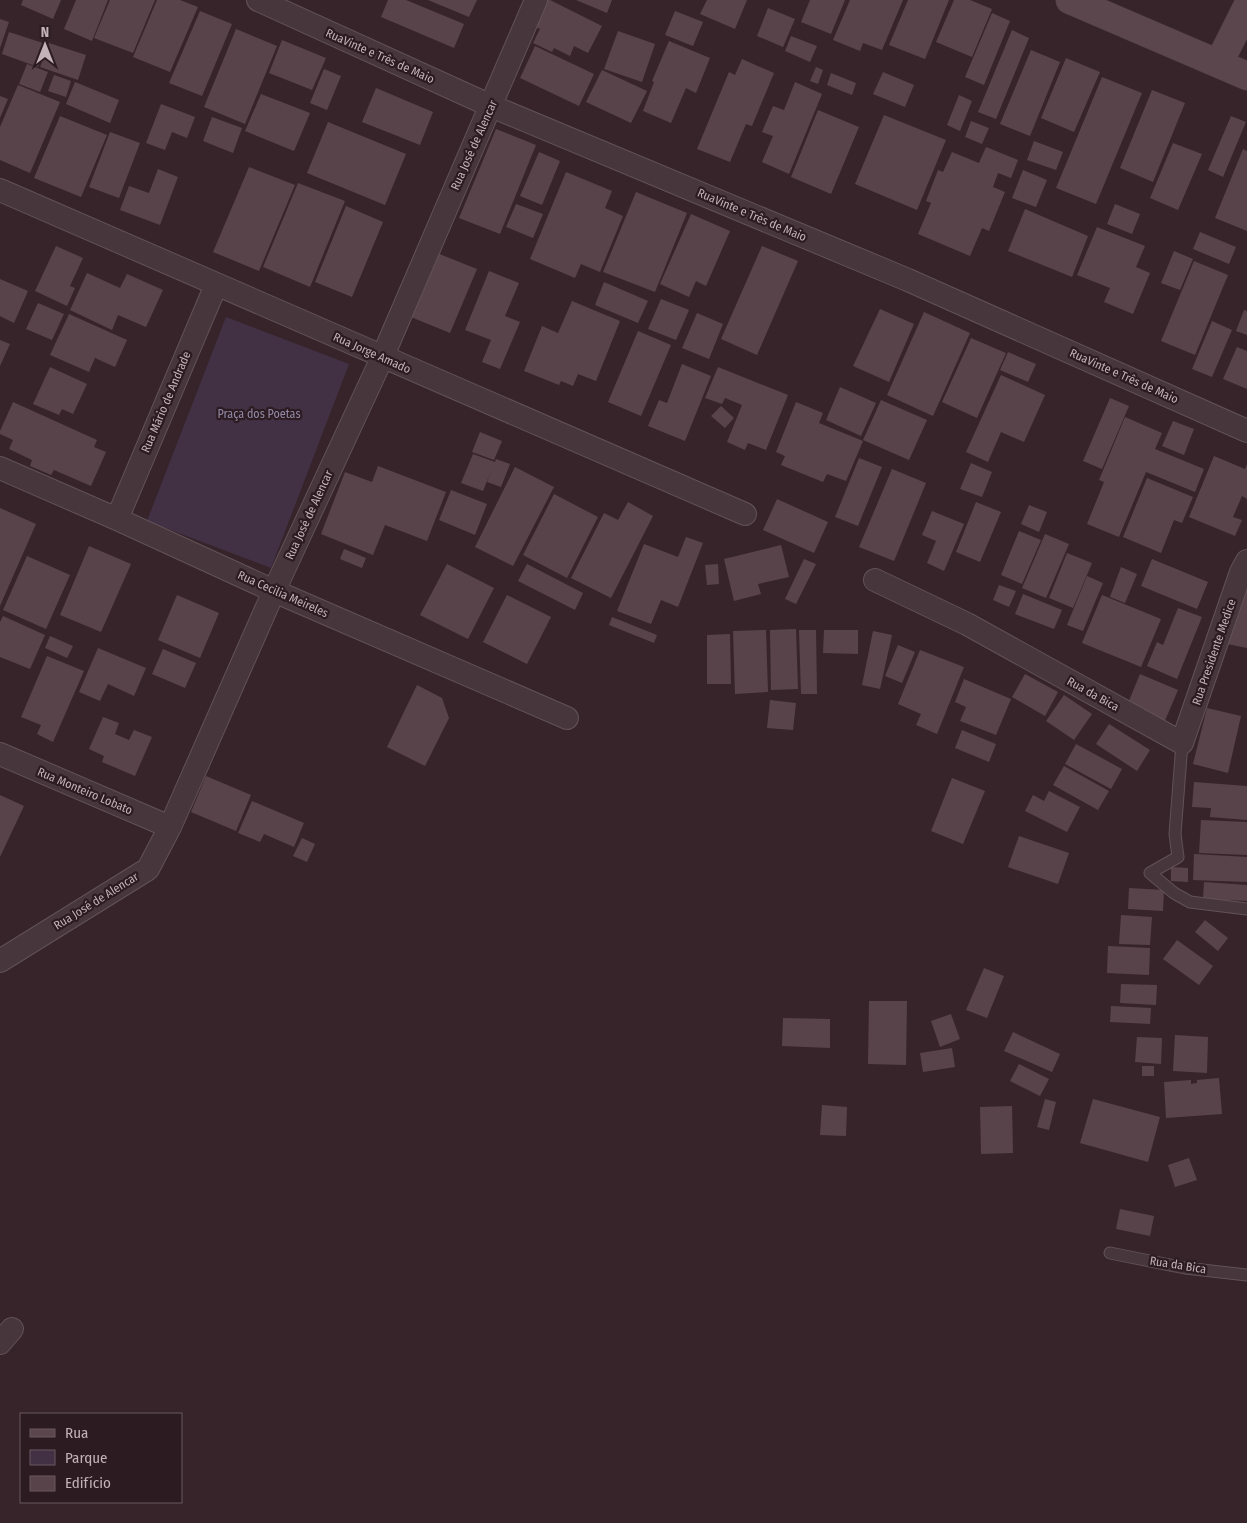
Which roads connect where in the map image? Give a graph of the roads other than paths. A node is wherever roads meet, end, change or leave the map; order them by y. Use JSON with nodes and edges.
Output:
{"nodes":[{"id":1,"x":258,"y":0,"type":"edge"},
{"id":2,"x":536,"y":0,"type":"edge"},
{"id":3,"x":1070,"y":0,"type":"edge"},
{"id":4,"x":1247,"y":7,"type":"edge"},
{"id":5,"x":1219,"y":63,"type":"junction"},
{"id":6,"x":1247,"y":76,"type":"edge"},
{"id":7,"x":491,"y":106,"type":"junction"},
{"id":8,"x":0,"y":190,"type":"edge"},
{"id":9,"x":216,"y":285,"type":"junction"},
{"id":10,"x":382,"y":358,"type":"junction"},
{"id":11,"x":1247,"y":431,"type":"edge"},
{"id":12,"x":0,"y":468,"type":"edge"},
{"id":13,"x":745,"y":514,"type":"dead end"},
{"id":14,"x":117,"y":519,"type":"junction"},
{"id":15,"x":1247,"y":561,"type":"edge"},
{"id":16,"x":874,"y":580,"type":"dead end"},
{"id":17,"x":274,"y":591,"type":"junction"},
{"id":18,"x":566,"y":718,"type":"dead end"},
{"id":19,"x":1182,"y":743,"type":"junction"},
{"id":20,"x":0,"y":754,"type":"edge"},
{"id":21,"x":170,"y":827,"type":"junction"},
{"id":22,"x":1247,"y":909,"type":"edge"},
{"id":23,"x":0,"y":961,"type":"edge"},
{"id":24,"x":1110,"y":1253,"type":"dead end"},
{"id":25,"x":1247,"y":1275,"type":"edge"}],
"edges":[{"from":1,"to":7,"type":"street","name":"RuaVinte e Três de Maio"},
{"from":2,"to":7,"type":"street","name":"Rua José de Alencar"},
{"from":3,"to":5,"type":"main road"},
{"from":4,"to":5,"type":"main road"},
{"from":5,"to":6,"type":"main road"},
{"from":7,"to":10,"type":"street","name":"Rua José de Alencar"},
{"from":7,"to":11,"type":"street","name":"RuaVinte e Três de Maio"},
{"from":8,"to":9,"type":"street","name":"Rua Jorge Amado"},
{"from":9,"to":10,"type":"street","name":"Rua Jorge Amado"},
{"from":9,"to":14,"type":"street","name":"Rua Mário de Andrade"},
{"from":10,"to":13,"type":"street","name":"Rua Jorge Amado"},
{"from":10,"to":17,"type":"street","name":"Rua José de Alencar"},
{"from":12,"to":14,"type":"street","name":"Rua Cecilia Meireles"},
{"from":14,"to":17,"type":"street","name":"Rua Cecilia Meireles"},
{"from":15,"to":19,"type":"street","name":"Rua Presidente Medice"},
{"from":16,"to":19,"type":"street","name":"Rua da Bica"},
{"from":17,"to":18,"type":"street","name":"Rua Cecilia Meireles"},
{"from":17,"to":21,"type":"street","name":"Rua José de Alencar"},
{"from":19,"to":22,"type":"lane"},
{"from":20,"to":21,"type":"street","name":"Rua Monteiro Lobato"},
{"from":21,"to":23,"type":"street","name":"Rua José de Alencar"},
{"from":24,"to":25,"type":"lane","name":"Rua da Bica"}]}
